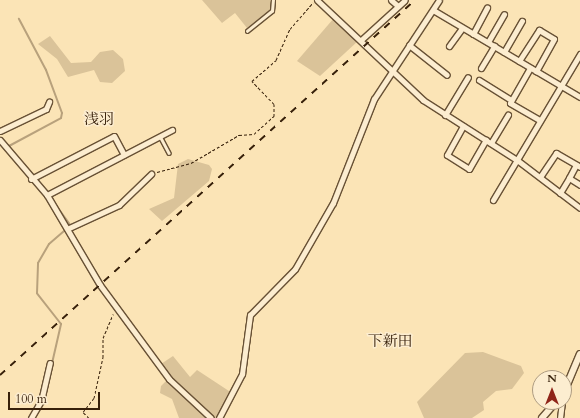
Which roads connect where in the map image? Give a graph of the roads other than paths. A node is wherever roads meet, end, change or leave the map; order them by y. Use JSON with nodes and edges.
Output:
{"nodes":[{"id":1,"x":273,"y":0,"type":"edge"},
{"id":2,"x":316,"y":0,"type":"edge"},
{"id":3,"x":391,"y":0,"type":"edge"},
{"id":4,"x":405,"y":0,"type":"edge"},
{"id":5,"x":439,"y":0,"type":"edge"},
{"id":6,"x":398,"y":6,"type":"junction"},
{"id":7,"x":486,"y":8,"type":"dead end"},
{"id":8,"x":433,"y":10,"type":"junction"},
{"id":9,"x":504,"y":14,"type":"dead end"},
{"id":10,"x":522,"y":21,"type":"dead end"},
{"id":11,"x":462,"y":28,"type":"junction"},
{"id":12,"x":247,"y":31,"type":"dead end"},
{"id":13,"x":474,"y":34,"type":"junction"},
{"id":14,"x":361,"y":40,"type":"junction"},
{"id":15,"x":488,"y":42,"type":"junction"},
{"id":16,"x":409,"y":45,"type":"junction"},
{"id":17,"x":449,"y":46,"type":"dead end"},
{"id":18,"x":494,"y":46,"type":"junction"},
{"id":19,"x":504,"y":52,"type":"junction"},
{"id":20,"x":580,"y":54,"type":"edge"},
{"id":21,"x":519,"y":61,"type":"junction"},
{"id":22,"x":480,"y":68,"type":"dead end"},
{"id":23,"x":530,"y":68,"type":"junction"},
{"id":24,"x":392,"y":71,"type":"junction"},
{"id":25,"x":536,"y":71,"type":"junction"},
{"id":26,"x":447,"y":74,"type":"dead end"},
{"id":27,"x":468,"y":77,"type":"dead end"},
{"id":28,"x":479,"y":80,"type":"dead end"},
{"id":29,"x":560,"y":86,"type":"junction"},
{"id":30,"x":580,"y":97,"type":"edge"},
{"id":31,"x":511,"y":100,"type":"junction"},
{"id":32,"x":49,"y":102,"type":"dead end"},
{"id":33,"x":445,"y":115,"type":"junction"},
{"id":34,"x":508,"y":115,"type":"dead end"},
{"id":35,"x":540,"y":120,"type":"junction"},
{"id":36,"x":463,"y":126,"type":"junction"},
{"id":37,"x":172,"y":130,"type":"dead end"},
{"id":38,"x":0,"y":131,"type":"edge"},
{"id":39,"x":160,"y":136,"type":"junction"},
{"id":40,"x":0,"y":140,"type":"edge"},
{"id":41,"x":486,"y":140,"type":"junction"},
{"id":42,"x":491,"y":143,"type":"junction"},
{"id":43,"x":169,"y":153,"type":"dead end"},
{"id":44,"x":124,"y":155,"type":"junction"},
{"id":45,"x":516,"y":160,"type":"junction"},
{"id":46,"x":578,"y":166,"type":"edge"},
{"id":47,"x":151,"y":174,"type":"road end"},
{"id":48,"x":540,"y":177,"type":"junction"},
{"id":49,"x":569,"y":178,"type":"junction"},
{"id":50,"x":31,"y":179,"type":"junction"},
{"id":51,"x":580,"y":185,"type":"edge"},
{"id":52,"x":560,"y":193,"type":"junction"},
{"id":53,"x":47,"y":196,"type":"junction"},
{"id":54,"x":493,"y":200,"type":"dead end"},
{"id":55,"x":580,"y":208,"type":"edge"},
{"id":56,"x":69,"y":228,"type":"junction"},
{"id":57,"x":580,"y":354,"type":"edge"},
{"id":58,"x":50,"y":363,"type":"dead end"},
{"id":59,"x":572,"y":373,"type":"edge"},
{"id":60,"x":549,"y":410,"type":"edge"},
{"id":61,"x":31,"y":418,"type":"edge"},
{"id":62,"x":211,"y":418,"type":"edge"},
{"id":63,"x":219,"y":418,"type":"edge"},
{"id":64,"x":542,"y":418,"type":"edge"}],
"edges":[{"from":1,"to":12,"type":"lane"},
{"from":2,"to":14,"type":"street"},
{"from":3,"to":6,"type":"street"},
{"from":4,"to":6,"type":"street"},
{"from":5,"to":8,"type":"street"},
{"from":6,"to":14,"type":"street"},
{"from":7,"to":13,"type":"street"},
{"from":8,"to":11,"type":"street"},
{"from":8,"to":16,"type":"street"},
{"from":9,"to":15,"type":"street"},
{"from":10,"to":19,"type":"street"},
{"from":11,"to":13,"type":"street"},
{"from":11,"to":17,"type":"street"},
{"from":13,"to":15,"type":"street"},
{"from":14,"to":24,"type":"street"},
{"from":15,"to":18,"type":"street"},
{"from":16,"to":24,"type":"street"},
{"from":16,"to":26,"type":"street"},
{"from":18,"to":19,"type":"street"},
{"from":18,"to":22,"type":"street"},
{"from":19,"to":21,"type":"street"},
{"from":20,"to":29,"type":"street"},
{"from":21,"to":23,"type":"street"},
{"from":21,"to":25,"type":"street"},
{"from":23,"to":25,"type":"street"},
{"from":23,"to":31,"type":"street"},
{"from":24,"to":33,"type":"street"},
{"from":24,"to":63,"type":"street"},
{"from":25,"to":29,"type":"street"},
{"from":27,"to":33,"type":"street"},
{"from":28,"to":31,"type":"street"},
{"from":29,"to":30,"type":"street"},
{"from":29,"to":35,"type":"street"},
{"from":31,"to":35,"type":"street"},
{"from":32,"to":38,"type":"street"},
{"from":33,"to":36,"type":"street"},
{"from":34,"to":42,"type":"street"},
{"from":35,"to":45,"type":"street"},
{"from":36,"to":41,"type":"street"},
{"from":36,"to":41,"type":"street"},
{"from":37,"to":39,"type":"street"},
{"from":39,"to":43,"type":"lane"},
{"from":39,"to":44,"type":"street"},
{"from":40,"to":50,"type":"street"},
{"from":41,"to":42,"type":"street"},
{"from":42,"to":45,"type":"street"},
{"from":44,"to":50,"type":"street"},
{"from":44,"to":53,"type":"street"},
{"from":45,"to":48,"type":"street"},
{"from":45,"to":54,"type":"street"},
{"from":46,"to":48,"type":"street"},
{"from":46,"to":49,"type":"street"},
{"from":47,"to":56,"type":"street"},
{"from":48,"to":52,"type":"street"},
{"from":49,"to":51,"type":"street"},
{"from":49,"to":52,"type":"street"},
{"from":50,"to":53,"type":"street"},
{"from":52,"to":55,"type":"street"},
{"from":53,"to":56,"type":"street"},
{"from":56,"to":62,"type":"street"},
{"from":57,"to":59,"type":"street"},
{"from":58,"to":61,"type":"street"},
{"from":60,"to":64,"type":"street"}]}
